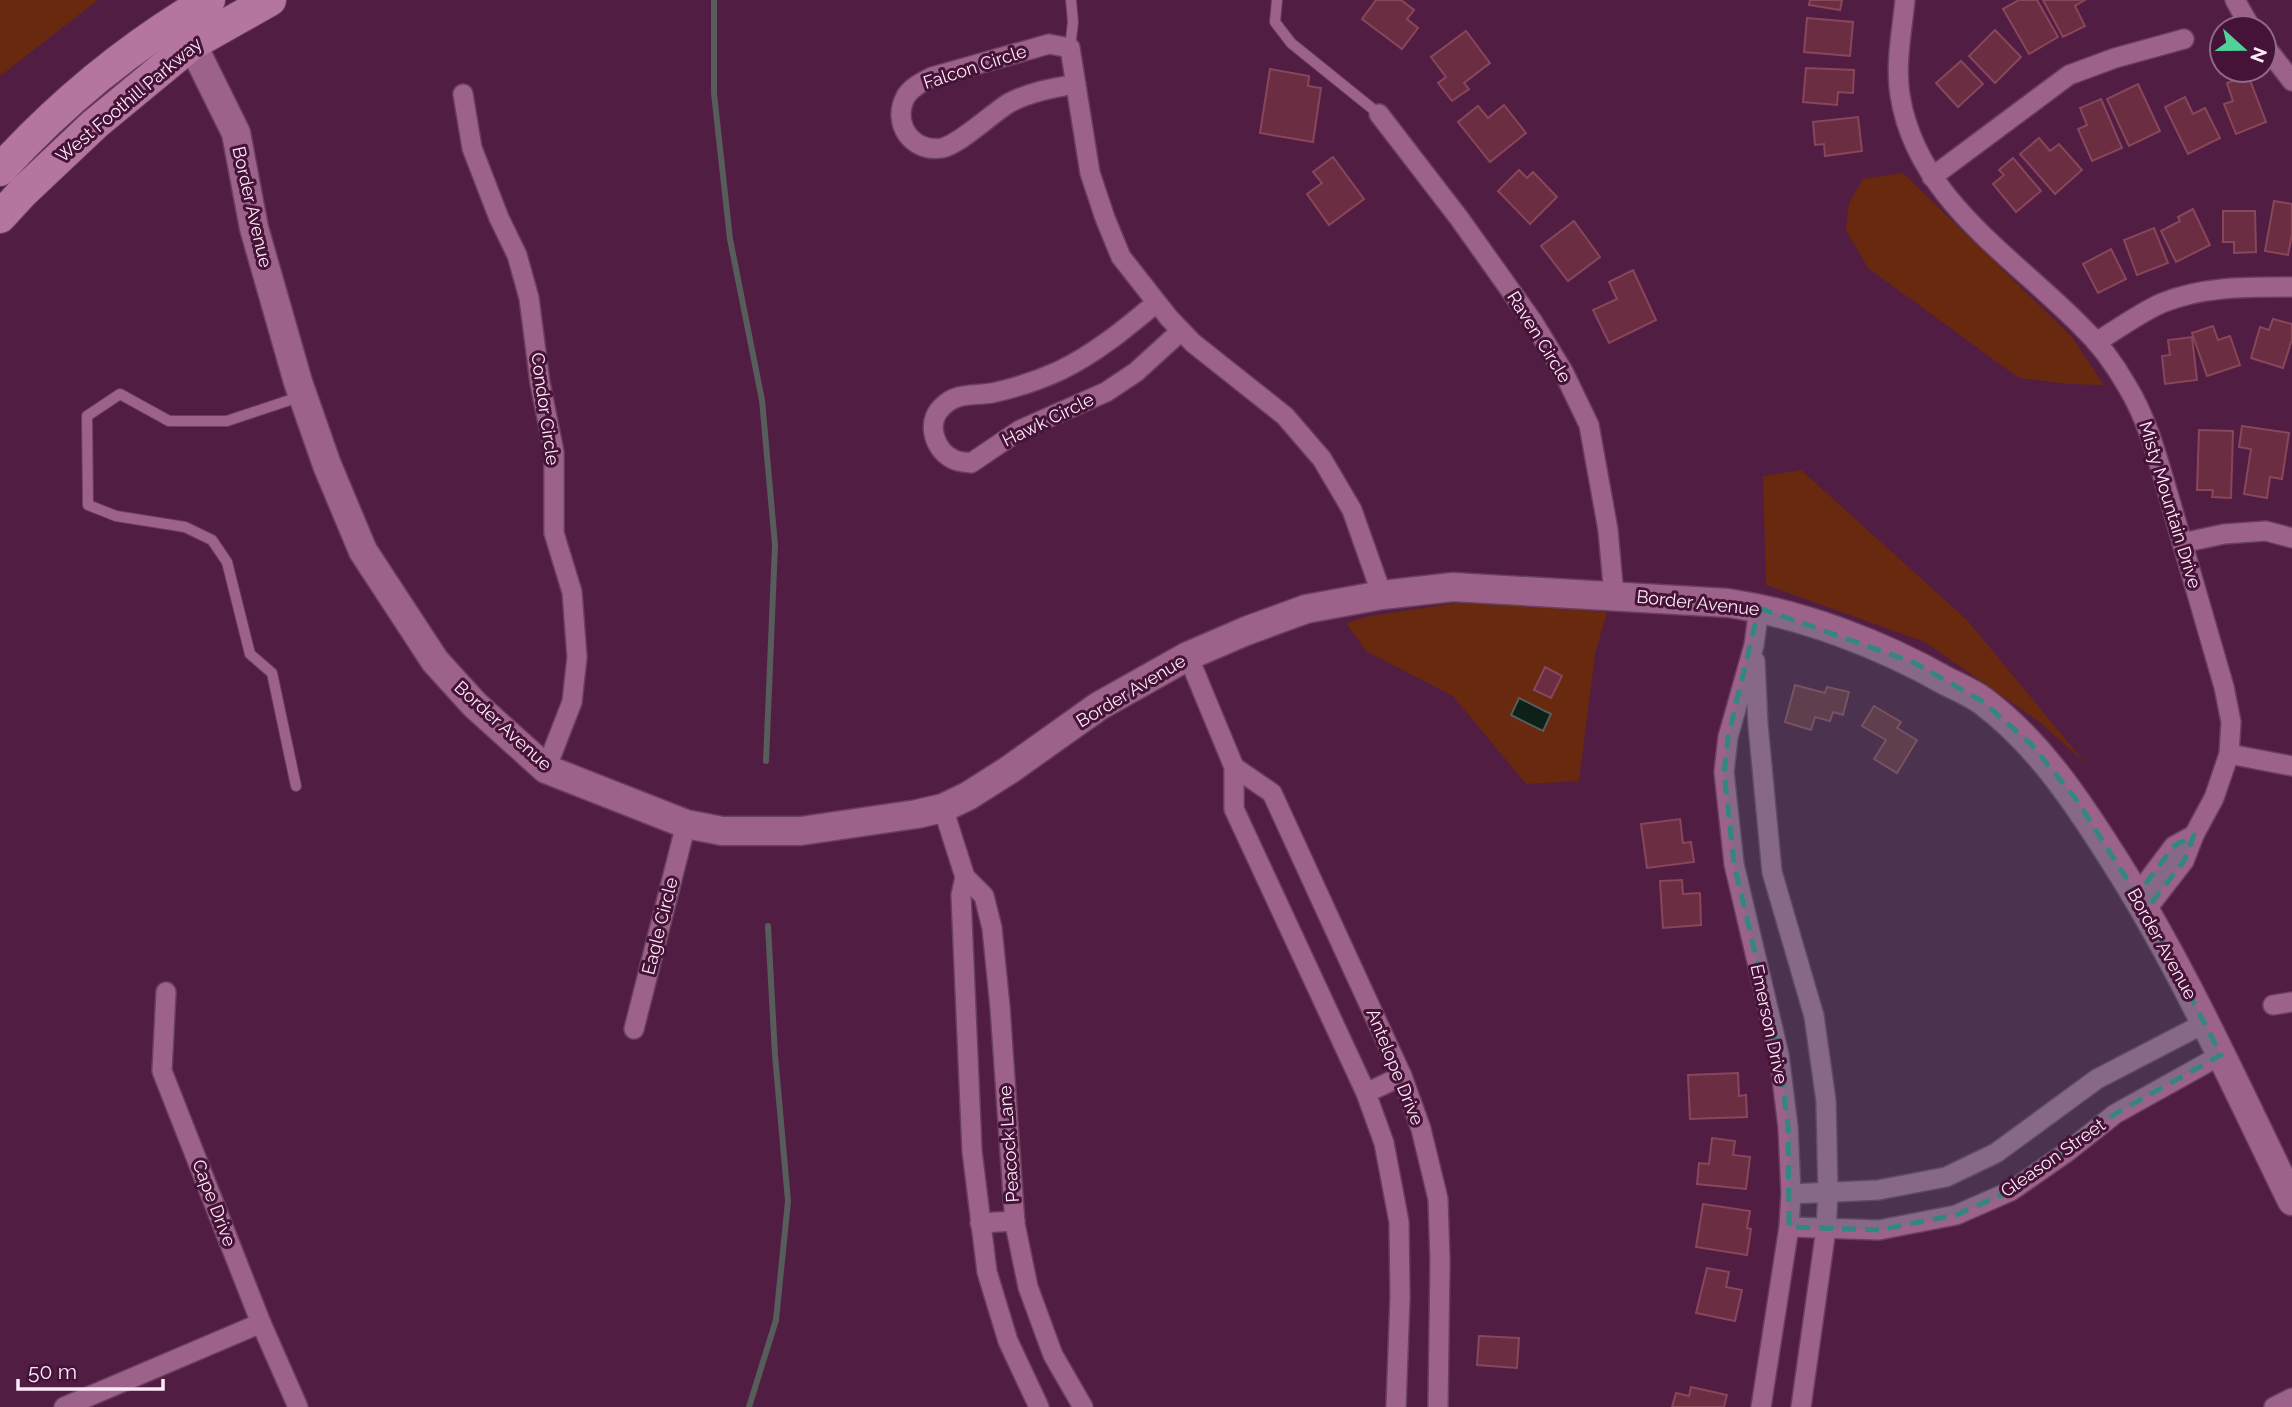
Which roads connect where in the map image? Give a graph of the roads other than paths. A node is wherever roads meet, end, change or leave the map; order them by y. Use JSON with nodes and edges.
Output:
{"nodes":[{"id":1,"x":209,"y":0,"type":"edge"},
{"id":2,"x":270,"y":0,"type":"edge"},
{"id":3,"x":1071,"y":0,"type":"edge"},
{"id":4,"x":1277,"y":0,"type":"edge"},
{"id":5,"x":1905,"y":0,"type":"edge"},
{"id":6,"x":183,"y":32,"type":"junction"},
{"id":7,"x":2184,"y":39,"type":"dead end"},
{"id":8,"x":1070,"y":48,"type":"junction"},
{"id":9,"x":2278,"y":63,"type":"edge"},
{"id":10,"x":2292,"y":81,"type":"edge"},
{"id":11,"x":1076,"y":84,"type":"junction"},
{"id":12,"x":463,"y":94,"type":"dead end"},
{"id":13,"x":1380,"y":114,"type":"joint"},
{"id":14,"x":0,"y":170,"type":"edge"},
{"id":15,"x":1932,"y":177,"type":"junction"},
{"id":16,"x":0,"y":217,"type":"edge"},
{"id":17,"x":2292,"y":287,"type":"edge"},
{"id":18,"x":1156,"y":303,"type":"junction"},
{"id":19,"x":1181,"y":331,"type":"junction"},
{"id":20,"x":2096,"y":342,"type":"junction"},
{"id":21,"x":303,"y":396,"type":"junction"},
{"id":22,"x":2292,"y":538,"type":"edge"},
{"id":23,"x":2182,"y":543,"type":"junction"},
{"id":24,"x":1382,"y":596,"type":"junction"},
{"id":25,"x":1614,"y":596,"type":"junction"},
{"id":26,"x":1759,"y":608,"type":"junction"},
{"id":27,"x":1754,"y":645,"type":"junction"},
{"id":28,"x":1188,"y":656,"type":"junction"},
{"id":29,"x":2230,"y":754,"type":"junction"},
{"id":30,"x":1234,"y":766,"type":"junction"},
{"id":31,"x":2292,"y":766,"type":"edge"},
{"id":32,"x":546,"y":769,"type":"junction"},
{"id":33,"x":296,"y":786,"type":"dead end"},
{"id":34,"x":943,"y":808,"type":"junction"},
{"id":35,"x":686,"y":824,"type":"junction"},
{"id":36,"x":965,"y":877,"type":"junction"},
{"id":37,"x":2142,"y":903,"type":"junction"},
{"id":38,"x":166,"y":992,"type":"dead end"},
{"id":39,"x":2206,"y":1023,"type":"junction"},
{"id":40,"x":634,"y":1029,"type":"dead end"},
{"id":41,"x":2221,"y":1055,"type":"junction"},
{"id":42,"x":1402,"y":1076,"type":"junction"},
{"id":43,"x":1366,"y":1093,"type":"junction"},
{"id":44,"x":1791,"y":1194,"type":"junction"},
{"id":45,"x":1828,"y":1194,"type":"junction"},
{"id":46,"x":2292,"y":1201,"type":"edge"},
{"id":47,"x":1015,"y":1221,"type":"junction"},
{"id":48,"x":981,"y":1223,"type":"junction"},
{"id":49,"x":1789,"y":1227,"type":"junction"},
{"id":50,"x":1826,"y":1229,"type":"junction"},
{"id":51,"x":261,"y":1323,"type":"junction"},
{"id":52,"x":2292,"y":1398,"type":"edge"},
{"id":53,"x":64,"y":1407,"type":"edge"},
{"id":54,"x":298,"y":1407,"type":"edge"},
{"id":55,"x":1039,"y":1407,"type":"edge"},
{"id":56,"x":1083,"y":1407,"type":"edge"},
{"id":57,"x":1396,"y":1407,"type":"edge"},
{"id":58,"x":1438,"y":1407,"type":"edge"},
{"id":59,"x":1761,"y":1407,"type":"edge"},
{"id":60,"x":1801,"y":1407,"type":"edge"},
{"id":61,"x":2274,"y":1407,"type":"edge"}],
"edges":[{"from":1,"to":6,"type":"main road","name":"West Foothill Parkway"},
{"from":2,"to":6,"type":"main road","name":"West Foothill Parkway"},
{"from":3,"to":8,"type":"lane"},
{"from":4,"to":13,"type":"lane"},
{"from":5,"to":15,"type":"street","name":"Misty Mountain Drive"},
{"from":6,"to":14,"type":"main road","name":"West Foothill Parkway"},
{"from":6,"to":16,"type":"main road","name":"West Foothill Parkway"},
{"from":6,"to":21,"type":"street","name":"Border Avenue"},
{"from":7,"to":15,"type":"street"},
{"from":8,"to":11,"type":"street"},
{"from":8,"to":11,"type":"street","name":"Falcon Circle"},
{"from":9,"to":10,"type":"street"},
{"from":11,"to":18,"type":"street"},
{"from":12,"to":32,"type":"street","name":"Condor Circle"},
{"from":13,"to":25,"type":"street","name":"Raven Circle"},
{"from":15,"to":20,"type":"street","name":"Misty Mountain Drive"},
{"from":17,"to":20,"type":"street"},
{"from":18,"to":19,"type":"street"},
{"from":18,"to":19,"type":"street","name":"Hawk Circle"},
{"from":19,"to":24,"type":"street"},
{"from":20,"to":23,"type":"street","name":"Misty Mountain Drive"},
{"from":21,"to":32,"type":"street","name":"Border Avenue"},
{"from":21,"to":33,"type":"lane"},
{"from":22,"to":23,"type":"street"},
{"from":23,"to":29,"type":"street","name":"Misty Mountain Drive"},
{"from":24,"to":25,"type":"street","name":"Border Avenue"},
{"from":24,"to":28,"type":"street","name":"Border Avenue"},
{"from":25,"to":26,"type":"street","name":"Border Avenue"},
{"from":26,"to":27,"type":"street","name":"Emerson Drive"},
{"from":26,"to":37,"type":"street","name":"Border Avenue"},
{"from":27,"to":44,"type":"street","name":"Emerson Drive"},
{"from":27,"to":45,"type":"street","name":"Emerson Drive"},
{"from":28,"to":30,"type":"street","name":"Antelope Drive"},
{"from":28,"to":34,"type":"street","name":"Border Avenue"},
{"from":29,"to":31,"type":"street"},
{"from":29,"to":37,"type":"street","name":"Misty Mountain Drive"},
{"from":30,"to":42,"type":"street","name":"Antelope Drive"},
{"from":30,"to":43,"type":"street","name":"Antelope Drive"},
{"from":32,"to":35,"type":"street","name":"Border Avenue"},
{"from":34,"to":35,"type":"street","name":"Border Avenue"},
{"from":34,"to":36,"type":"street","name":"Peacock Lane"},
{"from":35,"to":40,"type":"street","name":"Eagle Circle"},
{"from":36,"to":47,"type":"street","name":"Peacock Lane"},
{"from":36,"to":48,"type":"street","name":"Peacock Lane"},
{"from":37,"to":39,"type":"street","name":"Border Avenue"},
{"from":38,"to":51,"type":"street","name":"Cape Drive"},
{"from":39,"to":41,"type":"street","name":"Border Avenue"},
{"from":39,"to":45,"type":"street","name":"Gleason Street"},
{"from":41,"to":46,"type":"street","name":"Border Avenue"},
{"from":41,"to":50,"type":"street","name":"Gleason Street"},
{"from":42,"to":43,"type":"street"},
{"from":42,"to":58,"type":"street","name":"Antelope Drive"},
{"from":43,"to":57,"type":"street","name":"Antelope Drive"},
{"from":44,"to":45,"type":"street","name":"Gleason Street"},
{"from":44,"to":49,"type":"street","name":"Emerson Drive"},
{"from":45,"to":50,"type":"street","name":"Emerson Drive"},
{"from":47,"to":48,"type":"street"},
{"from":47,"to":56,"type":"street","name":"Peacock Lane"},
{"from":48,"to":55,"type":"street","name":"Peacock Lane"},
{"from":49,"to":50,"type":"street","name":"Gleason Street"},
{"from":49,"to":59,"type":"street","name":"Emerson Drive"},
{"from":50,"to":60,"type":"street","name":"Emerson Drive"},
{"from":51,"to":53,"type":"street"},
{"from":51,"to":54,"type":"street","name":"Cape Drive"},
{"from":52,"to":61,"type":"street"}]}
